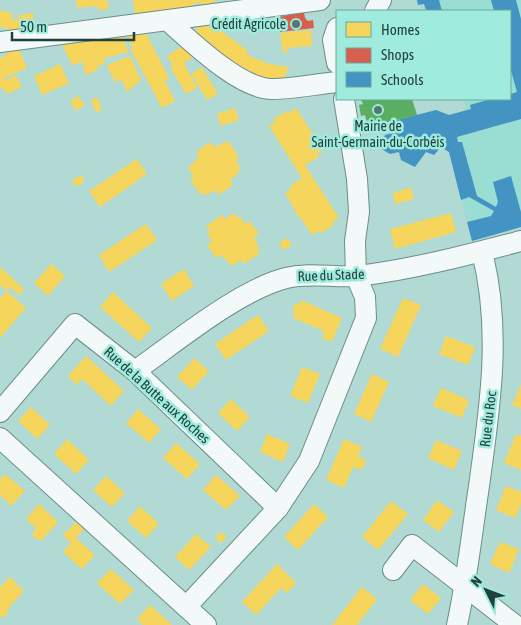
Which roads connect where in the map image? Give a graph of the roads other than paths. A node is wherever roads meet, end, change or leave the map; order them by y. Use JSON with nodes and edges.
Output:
{"nodes":[{"id":1,"x":320,"y":0,"type":"edge"},
{"id":2,"x":336,"y":19,"type":"edge"},
{"id":3,"x":168,"y":21,"type":"junction"},
{"id":4,"x":336,"y":31,"type":"edge"},
{"id":5,"x":0,"y":42,"type":"edge"},
{"id":6,"x":336,"y":57,"type":"edge"},
{"id":7,"x":336,"y":82,"type":"edge"},
{"id":8,"x":344,"y":100,"type":"edge"},
{"id":9,"x":521,"y":241,"type":"edge"},
{"id":10,"x":482,"y":252,"type":"junction"},
{"id":11,"x":356,"y":276,"type":"junction"},
{"id":12,"x":135,"y":371,"type":"junction"},
{"id":13,"x":0,"y":412,"type":"edge"},
{"id":14,"x":0,"y":438,"type":"edge"},
{"id":15,"x":278,"y":508,"type":"junction"},
{"id":16,"x":393,"y":570,"type":"dead end"},
{"id":17,"x":466,"y":586,"type":"junction"},
{"id":18,"x":186,"y":607,"type":"junction"},
{"id":19,"x":206,"y":625,"type":"edge"},
{"id":20,"x":457,"y":625,"type":"edge"},
{"id":21,"x":515,"y":625,"type":"edge"}],
"edges":[{"from":1,"to":2,"type":"street"},
{"from":1,"to":3,"type":"street"},
{"from":3,"to":5,"type":"street"},
{"from":3,"to":7,"type":"street"},
{"from":4,"to":6,"type":"street"},
{"from":8,"to":11,"type":"street"},
{"from":9,"to":10,"type":"street","name":"Rue du Stade"},
{"from":10,"to":11,"type":"street","name":"Rue du Stade"},
{"from":10,"to":17,"type":"street","name":"Rue du Roc"},
{"from":11,"to":12,"type":"street","name":"Rue du Stade"},
{"from":11,"to":15,"type":"street"},
{"from":12,"to":13,"type":"street","name":"Rue de la Butte aux Roches"},
{"from":12,"to":15,"type":"street","name":"Rue de la Butte aux Roches"},
{"from":14,"to":18,"type":"street"},
{"from":15,"to":18,"type":"street"},
{"from":16,"to":17,"type":"street"},
{"from":17,"to":20,"type":"street","name":"Rue du Roc"},
{"from":17,"to":21,"type":"street"},
{"from":18,"to":19,"type":"street"}]}
